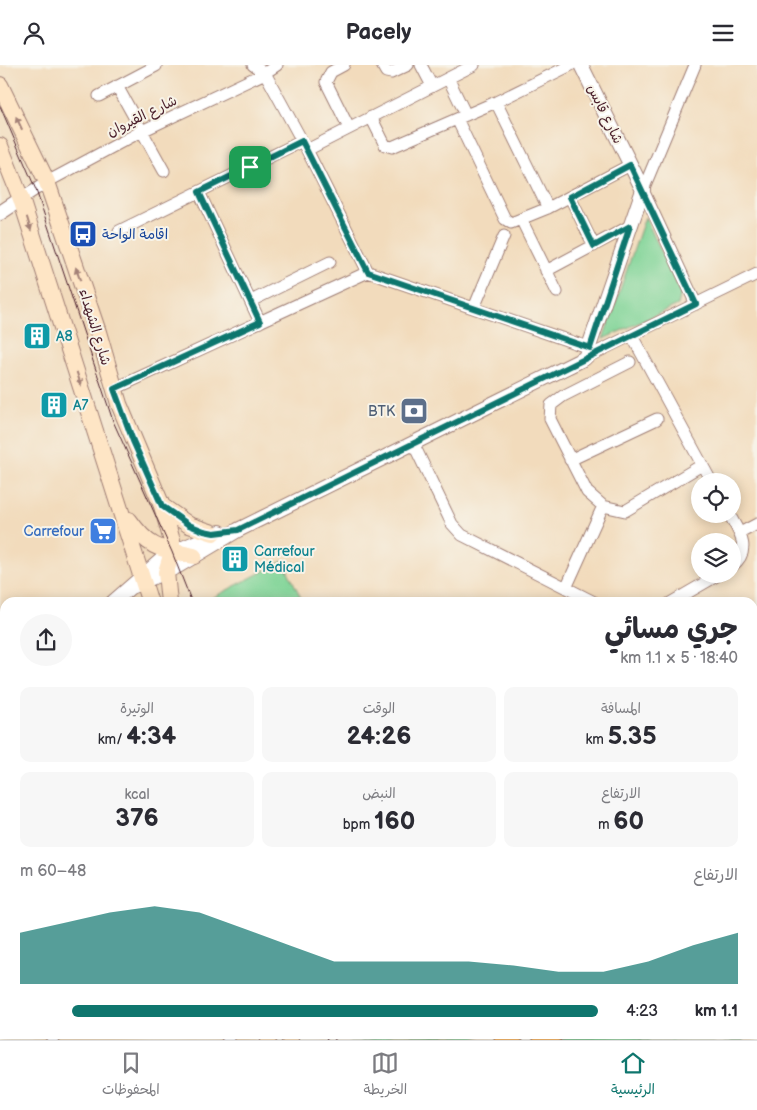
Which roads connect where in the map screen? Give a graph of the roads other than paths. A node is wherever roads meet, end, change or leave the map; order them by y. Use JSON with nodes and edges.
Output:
{"nodes":[{"id":1,"x":253,"y":65,"type":"edge"},
{"id":2,"x":278,"y":65,"type":"edge"},
{"id":3,"x":344,"y":65,"type":"edge"},
{"id":4,"x":382,"y":65,"type":"edge"},
{"id":5,"x":408,"y":65,"type":"edge"},
{"id":6,"x":421,"y":65,"type":"edge"},
{"id":7,"x":474,"y":65,"type":"edge"},
{"id":8,"x":571,"y":65,"type":"edge"},
{"id":9,"x":581,"y":65,"type":"edge"},
{"id":10,"x":694,"y":65,"type":"edge"},
{"id":11,"x":156,"y":66,"type":"edge"},
{"id":12,"x":265,"y":73,"type":"junction"},
{"id":13,"x":448,"y":78,"type":"junction"},
{"id":14,"x":0,"y":85,"type":"edge"},
{"id":15,"x":117,"y":86,"type":"junction"},
{"id":16,"x":432,"y":86,"type":"junction"},
{"id":17,"x":99,"y":96,"type":"dead end"},
{"id":18,"x":496,"y":103,"type":"junction"},
{"id":19,"x":372,"y":117,"type":"junction"},
{"id":20,"x":462,"y":117,"type":"junction"},
{"id":21,"x":349,"y":128,"type":"junction"},
{"id":22,"x":142,"y":131,"type":"junction"},
{"id":23,"x":0,"y":145,"type":"edge"},
{"id":24,"x":304,"y":146,"type":"junction"},
{"id":25,"x":630,"y":165,"type":"junction"},
{"id":26,"x":164,"y":171,"type":"dead end"},
{"id":27,"x":47,"y":182,"type":"junction"},
{"id":28,"x":643,"y":191,"type":"junction"},
{"id":29,"x":199,"y":192,"type":"junction"},
{"id":30,"x":570,"y":197,"type":"junction"},
{"id":31,"x":21,"y":199,"type":"junction"},
{"id":32,"x":548,"y":208,"type":"junction"},
{"id":33,"x":0,"y":213,"type":"edge"},
{"id":34,"x":522,"y":221,"type":"junction"},
{"id":35,"x":630,"y":226,"type":"junction"},
{"id":36,"x":119,"y":231,"type":"dead end"},
{"id":37,"x":504,"y":236,"type":"dead end"},
{"id":38,"x":594,"y":246,"type":"junction"},
{"id":39,"x":330,"y":262,"type":"dead end"},
{"id":40,"x":546,"y":271,"type":"junction"},
{"id":41,"x":368,"y":272,"type":"junction"},
{"id":42,"x":757,"y":274,"type":"edge"},
{"id":43,"x":557,"y":292,"type":"dead end"},
{"id":44,"x":251,"y":301,"type":"junction"},
{"id":45,"x":696,"y":304,"type":"junction"},
{"id":46,"x":474,"y":308,"type":"junction"},
{"id":47,"x":260,"y":322,"type":"junction"},
{"id":48,"x":632,"y":336,"type":"junction"},
{"id":49,"x":587,"y":353,"type":"junction"},
{"id":50,"x":630,"y":362,"type":"dead end"},
{"id":51,"x":114,"y":389,"type":"junction"},
{"id":52,"x":658,"y":419,"type":"dead end"},
{"id":53,"x":413,"y":443,"type":"junction"},
{"id":54,"x":570,"y":461,"type":"junction"},
{"id":55,"x":702,"y":465,"type":"junction"},
{"id":56,"x":706,"y":473,"type":"edge"},
{"id":57,"x":162,"y":506,"type":"junction"},
{"id":58,"x":603,"y":506,"type":"junction"},
{"id":59,"x":122,"y":510,"type":"junction"},
{"id":60,"x":734,"y":523,"type":"edge"},
{"id":61,"x":757,"y":524,"type":"edge"},
{"id":62,"x":238,"y":530,"type":"junction"},
{"id":63,"x":214,"y":533,"type":"junction"},
{"id":64,"x":740,"y":533,"type":"joint"},
{"id":65,"x":741,"y":536,"type":"edge"},
{"id":66,"x":172,"y":552,"type":"junction"},
{"id":67,"x":194,"y":556,"type":"junction"},
{"id":68,"x":741,"y":557,"type":"edge"},
{"id":69,"x":166,"y":572,"type":"junction"},
{"id":70,"x":140,"y":581,"type":"junction"},
{"id":71,"x":704,"y":583,"type":"edge"},
{"id":72,"x":566,"y":588,"type":"junction"},
{"id":73,"x":120,"y":597,"type":"edge"},
{"id":74,"x":147,"y":597,"type":"edge"},
{"id":75,"x":168,"y":597,"type":"edge"},
{"id":76,"x":584,"y":597,"type":"edge"},
{"id":77,"x":680,"y":597,"type":"edge"}],
"edges":[{"from":1,"to":12,"type":"street"},
{"from":2,"to":12,"type":"street","name":"شارع القيروان"},
{"from":3,"to":21,"type":"street"},
{"from":4,"to":5,"type":"street"},
{"from":6,"to":16,"type":"street"},
{"from":7,"to":13,"type":"street"},
{"from":8,"to":18,"type":"street"},
{"from":9,"to":25,"type":"street","name":"شارع قابس"},
{"from":10,"to":28,"type":"street"},
{"from":11,"to":15,"type":"street"},
{"from":12,"to":22,"type":"street","name":"شارع القيروان"},
{"from":12,"to":24,"type":"street"},
{"from":13,"to":16,"type":"street"},
{"from":13,"to":20,"type":"street"},
{"from":27,"to":14,"type":"main road","name":"شارع الشهداء","one_way":true},
{"from":15,"to":17,"type":"street"},
{"from":15,"to":22,"type":"street"},
{"from":16,"to":19,"type":"street"},
{"from":18,"to":20,"type":"street"},
{"from":18,"to":32,"type":"street"},
{"from":19,"to":20,"type":"street"},
{"from":19,"to":21,"type":"street"},
{"from":20,"to":34,"type":"street"},
{"from":21,"to":24,"type":"street"},
{"from":22,"to":26,"type":"street"},
{"from":22,"to":27,"type":"street","name":"شارع القيروان"},
{"from":23,"to":31,"type":"main road"},
{"from":24,"to":29,"type":"street"},
{"from":24,"to":41,"type":"street"},
{"from":25,"to":28,"type":"street","name":"شارع قابس"},
{"from":25,"to":30,"type":"street"},
{"from":27,"to":31,"type":"street","name":"شارع القيروان"},
{"from":51,"to":27,"type":"main road","name":"شارع الشهداء","one_way":true},
{"from":28,"to":35,"type":"street"},
{"from":28,"to":45,"type":"street"},
{"from":29,"to":36,"type":"street"},
{"from":29,"to":44,"type":"street"},
{"from":30,"to":32,"type":"street"},
{"from":30,"to":38,"type":"street"},
{"from":31,"to":33,"type":"street"},
{"from":31,"to":59,"type":"main road","one_way":true},
{"from":32,"to":34,"type":"street"},
{"from":34,"to":40,"type":"street"},
{"from":35,"to":38,"type":"street"},
{"from":35,"to":49,"type":"street"},
{"from":37,"to":46,"type":"street"},
{"from":38,"to":40,"type":"street"},
{"from":39,"to":44,"type":"street"},
{"from":40,"to":43,"type":"street"},
{"from":41,"to":46,"type":"street"},
{"from":41,"to":47,"type":"street"},
{"from":42,"to":45,"type":"street"},
{"from":44,"to":47,"type":"street"},
{"from":45,"to":48,"type":"street"},
{"from":46,"to":49,"type":"street"},
{"from":47,"to":51,"type":"street"},
{"from":48,"to":49,"type":"street"},
{"from":48,"to":55,"type":"street"},
{"from":49,"to":53,"type":"street"},
{"from":50,"to":54,"type":"street"},
{"from":51,"to":57,"type":"main road","name":"شارع الشهداء"},
{"from":52,"to":54,"type":"street"},
{"from":53,"to":62,"type":"street"},
{"from":53,"to":72,"type":"street"},
{"from":54,"to":58,"type":"street"},
{"from":55,"to":56,"type":"street"},
{"from":55,"to":58,"type":"street"},
{"from":57,"to":63,"type":"main road"},
{"from":57,"to":66,"type":"main road","name":"شارع الشهداء"},
{"from":58,"to":72,"type":"street"},
{"from":59,"to":66,"type":"main road"},
{"from":59,"to":70,"type":"main road"},
{"from":60,"to":64,"type":"street"},
{"from":61,"to":64,"type":"street"},
{"from":62,"to":63,"type":"street"},
{"from":62,"to":67,"type":"street"},
{"from":63,"to":66,"type":"street"},
{"from":65,"to":68,"type":"street"},
{"from":66,"to":67,"type":"main road"},
{"from":66,"to":69,"type":"main road","name":"شارع الشهداء"},
{"from":66,"to":70,"type":"street"},
{"from":67,"to":69,"type":"street"},
{"from":69,"to":70,"type":"street"},
{"from":69,"to":75,"type":"main road","name":"شارع الشهداء"},
{"from":70,"to":73,"type":"street"},
{"from":70,"to":74,"type":"main road"},
{"from":71,"to":77,"type":"street"},
{"from":72,"to":76,"type":"street"}]}
